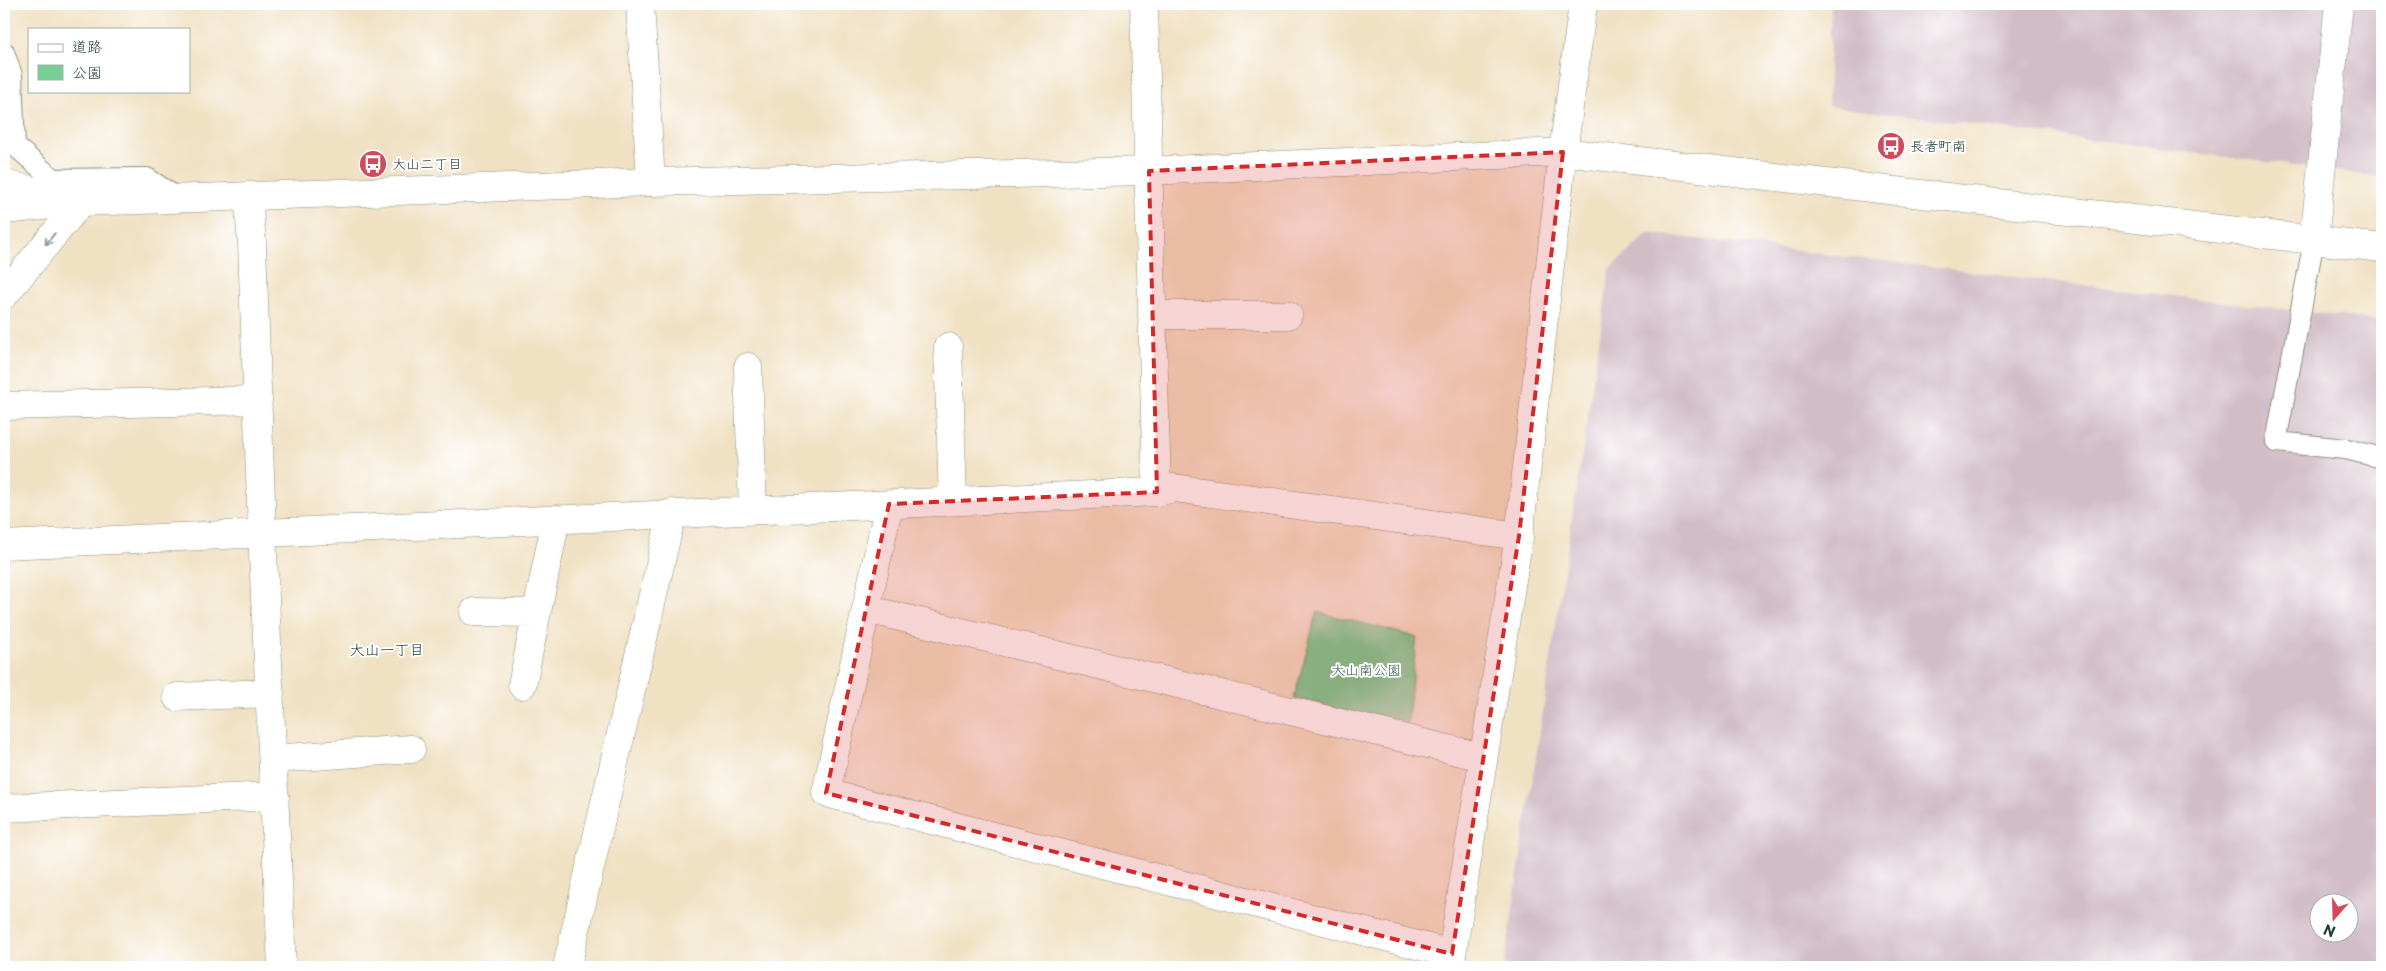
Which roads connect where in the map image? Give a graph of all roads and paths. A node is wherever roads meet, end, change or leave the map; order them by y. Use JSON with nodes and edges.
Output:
{"nodes":[{"id":1,"x":640,"y":4,"type":"edge"},
{"id":2,"x":1144,"y":4,"type":"edge"},
{"id":3,"x":1584,"y":4,"type":"edge"},
{"id":4,"x":2339,"y":4,"type":"edge"},
{"id":5,"x":4,"y":52,"type":"edge"},
{"id":6,"x":1563,"y":152,"type":"junction"},
{"id":7,"x":1149,"y":171,"type":"junction"},
{"id":8,"x":651,"y":182,"type":"junction"},
{"id":9,"x":4,"y":184,"type":"edge"},
{"id":10,"x":248,"y":196,"type":"junction"},
{"id":11,"x":179,"y":199,"type":"junction"},
{"id":12,"x":81,"y":202,"type":"junction"},
{"id":13,"x":4,"y":210,"type":"edge"},
{"id":14,"x":2314,"y":240,"type":"junction"},
{"id":15,"x":2382,"y":248,"type":"edge"},
{"id":16,"x":4,"y":295,"type":"edge"},
{"id":17,"x":1152,"y":315,"type":"junction"},
{"id":18,"x":1288,"y":315,"type":"dead end"},
{"id":19,"x":948,"y":347,"type":"dead end"},
{"id":20,"x":748,"y":367,"type":"dead end"},
{"id":21,"x":258,"y":400,"type":"junction"},
{"id":22,"x":4,"y":406,"type":"edge"},
{"id":23,"x":2382,"y":458,"type":"edge"},
{"id":24,"x":1157,"y":492,"type":"junction"},
{"id":25,"x":953,"y":501,"type":"junction"},
{"id":26,"x":889,"y":504,"type":"junction"},
{"id":27,"x":753,"y":510,"type":"junction"},
{"id":28,"x":672,"y":513,"type":"junction"},
{"id":29,"x":556,"y":519,"type":"junction"},
{"id":30,"x":262,"y":532,"type":"junction"},
{"id":31,"x":1519,"y":536,"type":"junction"},
{"id":32,"x":4,"y":545,"type":"edge"},
{"id":33,"x":866,"y":610,"type":"junction"},
{"id":34,"x":474,"y":612,"type":"dead end"},
{"id":35,"x":536,"y":613,"type":"junction"},
{"id":36,"x":522,"y":684,"type":"dead end"},
{"id":37,"x":270,"y":693,"type":"junction"},
{"id":38,"x":177,"y":697,"type":"dead end"},
{"id":39,"x":411,"y":748,"type":"dead end"},
{"id":40,"x":1482,"y":757,"type":"junction"},
{"id":41,"x":273,"y":759,"type":"junction"},
{"id":42,"x":275,"y":796,"type":"junction"},
{"id":43,"x":4,"y":808,"type":"edge"},
{"id":44,"x":1451,"y":960,"type":"edge"},
{"id":45,"x":282,"y":967,"type":"edge"},
{"id":46,"x":566,"y":967,"type":"edge"}],
"edges":[{"from":1,"to":8,"type":"street"},
{"from":2,"to":7,"type":"street"},
{"from":3,"to":6,"type":"street"},
{"from":4,"to":14,"type":"street"},
{"from":5,"to":11,"type":"lane"},
{"from":6,"to":7,"type":"street"},
{"from":6,"to":14,"type":"street"},
{"from":6,"to":31,"type":"street"},
{"from":7,"to":8,"type":"street"},
{"from":7,"to":17,"type":"street"},
{"from":8,"to":10,"type":"street"},
{"from":9,"to":12,"type":"street"},
{"from":10,"to":11,"type":"street"},
{"from":10,"to":21,"type":"street"},
{"from":11,"to":12,"type":"street"},
{"from":12,"to":13,"type":"street"},
{"from":12,"to":16,"type":"street","one_way":true},
{"from":14,"to":15,"type":"street"},
{"from":14,"to":23,"type":"lane"},
{"from":17,"to":18,"type":"street"},
{"from":17,"to":24,"type":"street"},
{"from":19,"to":25,"type":"street"},
{"from":20,"to":27,"type":"street"},
{"from":21,"to":22,"type":"street"},
{"from":21,"to":30,"type":"street"},
{"from":24,"to":25,"type":"street"},
{"from":24,"to":31,"type":"street"},
{"from":25,"to":26,"type":"street"},
{"from":26,"to":27,"type":"street"},
{"from":26,"to":33,"type":"street"},
{"from":27,"to":28,"type":"street"},
{"from":28,"to":29,"type":"street"},
{"from":28,"to":46,"type":"street"},
{"from":29,"to":30,"type":"street"},
{"from":29,"to":35,"type":"street"},
{"from":30,"to":32,"type":"street"},
{"from":30,"to":37,"type":"street"},
{"from":31,"to":40,"type":"street"},
{"from":33,"to":40,"type":"street"},
{"from":33,"to":44,"type":"street"},
{"from":34,"to":35,"type":"street"},
{"from":35,"to":36,"type":"street"},
{"from":37,"to":38,"type":"street"},
{"from":37,"to":41,"type":"street"},
{"from":39,"to":41,"type":"street"},
{"from":40,"to":44,"type":"street"},
{"from":41,"to":42,"type":"street"},
{"from":42,"to":43,"type":"street"},
{"from":42,"to":45,"type":"street"}]}
